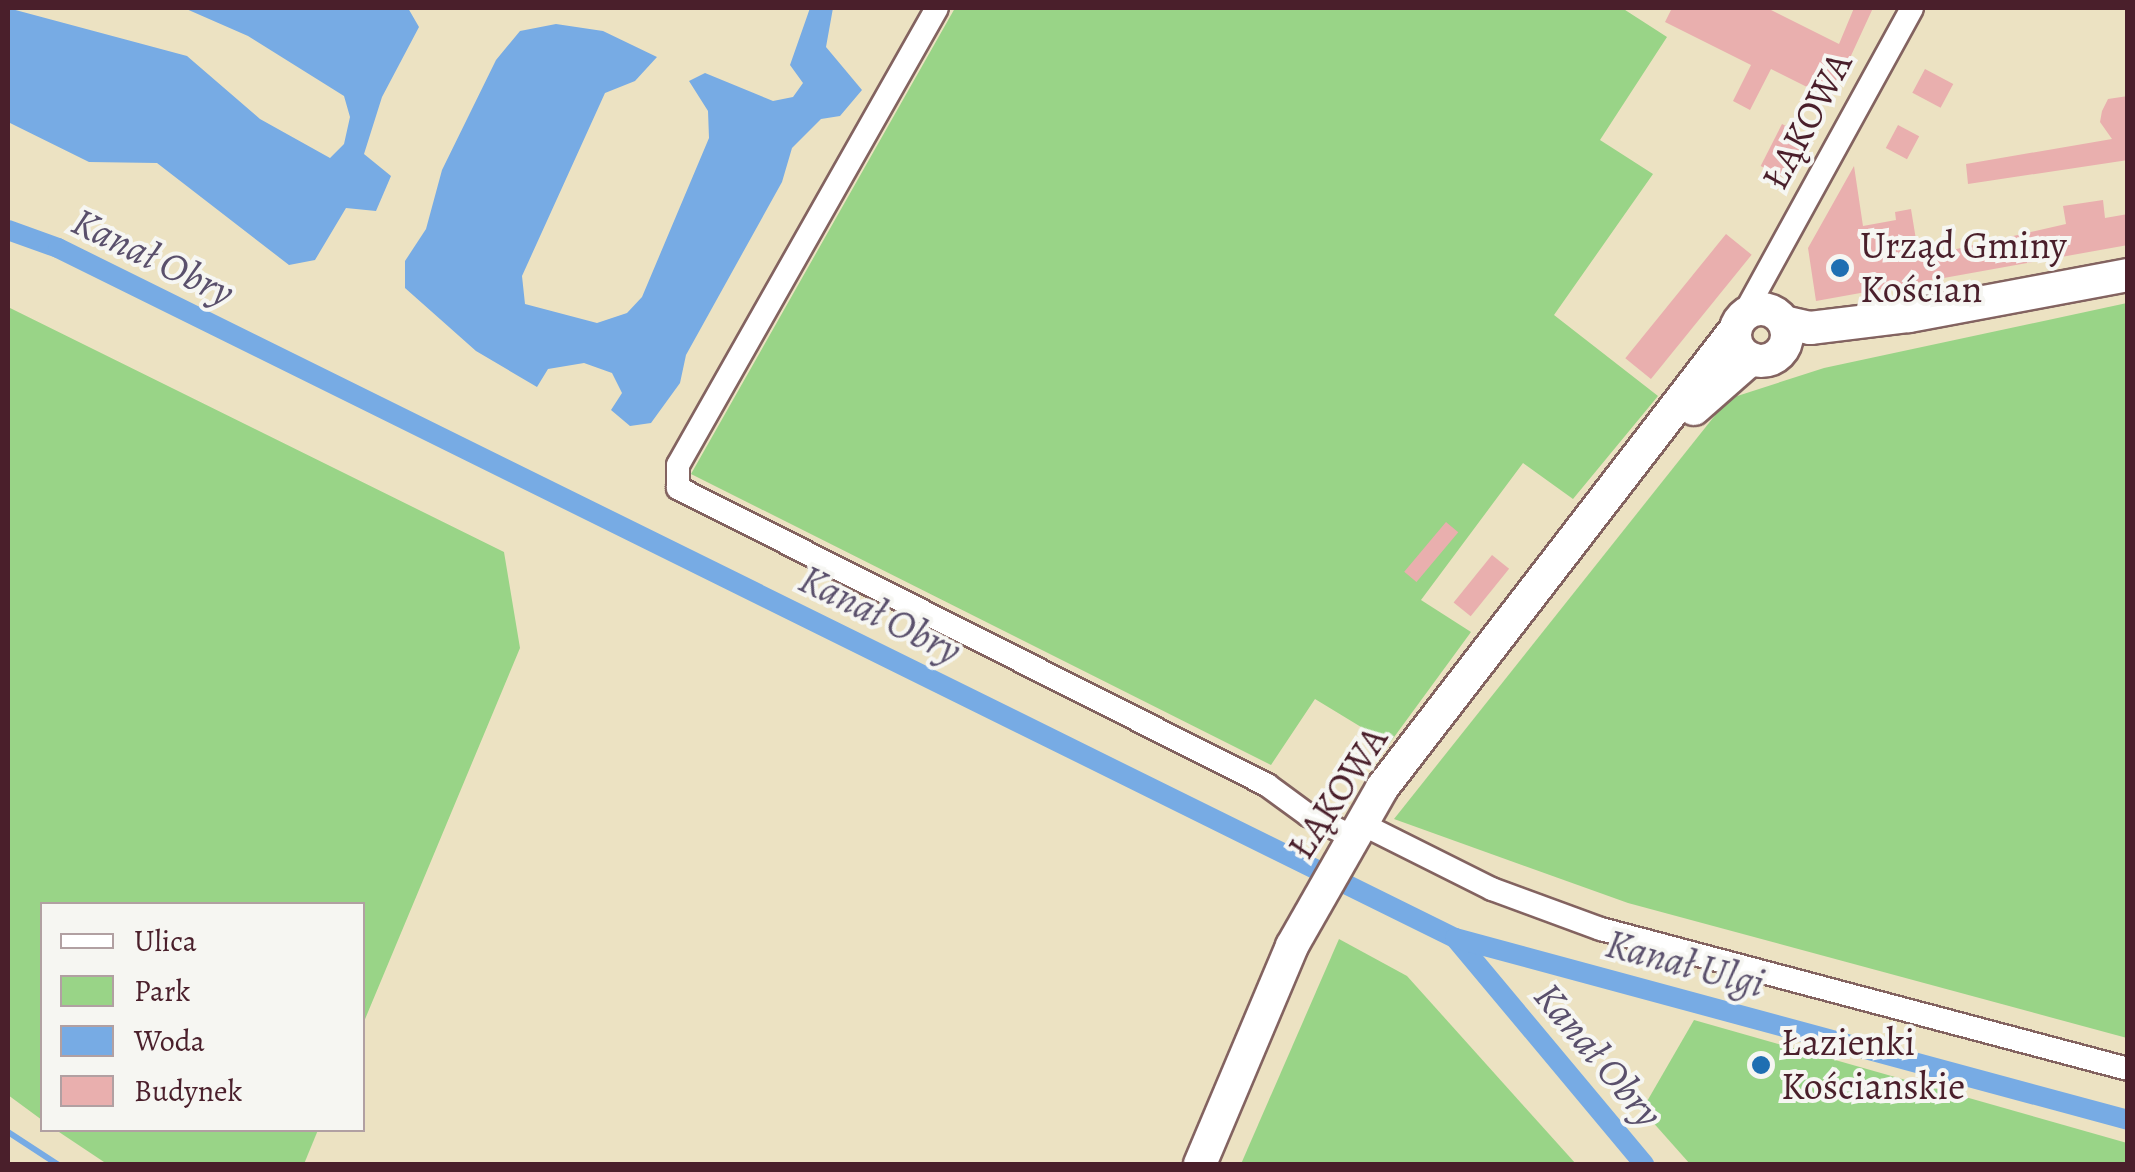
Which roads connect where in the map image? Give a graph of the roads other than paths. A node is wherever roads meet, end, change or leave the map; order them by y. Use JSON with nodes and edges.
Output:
{"nodes":[{"id":1,"x":937,"y":8,"type":"edge"},
{"id":2,"x":1912,"y":8,"type":"edge"},
{"id":3,"x":1772,"y":271,"type":"junction"},
{"id":4,"x":2128,"y":275,"type":"edge"},
{"id":5,"x":1908,"y":316,"type":"junction"},
{"id":6,"x":1781,"y":318,"type":"junction"},
{"id":7,"x":1739,"y":322,"type":"junction"},
{"id":8,"x":1764,"y":357,"type":"junction"},
{"id":9,"x":1604,"y":501,"type":"junction"},
{"id":10,"x":1354,"y":834,"type":"junction"},
{"id":11,"x":2128,"y":1069,"type":"edge"},
{"id":12,"x":1200,"y":1164,"type":"edge"}],
"edges":[{"from":1,"to":10,"type":"street"},
{"from":2,"to":3,"type":"street","name":"ŁĄKOWA"},
{"from":3,"to":6,"type":"street"},
{"from":3,"to":7,"type":"street","name":"ŁĄKOWA"},
{"from":4,"to":5,"type":"street"},
{"from":5,"to":6,"type":"street"},
{"from":5,"to":8,"type":"street"},
{"from":6,"to":7,"type":"street"},
{"from":6,"to":8,"type":"street"},
{"from":7,"to":8,"type":"street"},
{"from":7,"to":9,"type":"street","name":"ŁĄKOWA"},
{"from":8,"to":9,"type":"street","name":"ŁĄKOWA"},
{"from":9,"to":10,"type":"street","name":"ŁĄKOWA"},
{"from":10,"to":11,"type":"street"},
{"from":10,"to":12,"type":"street","name":"ŁĄKOWA"}]}
